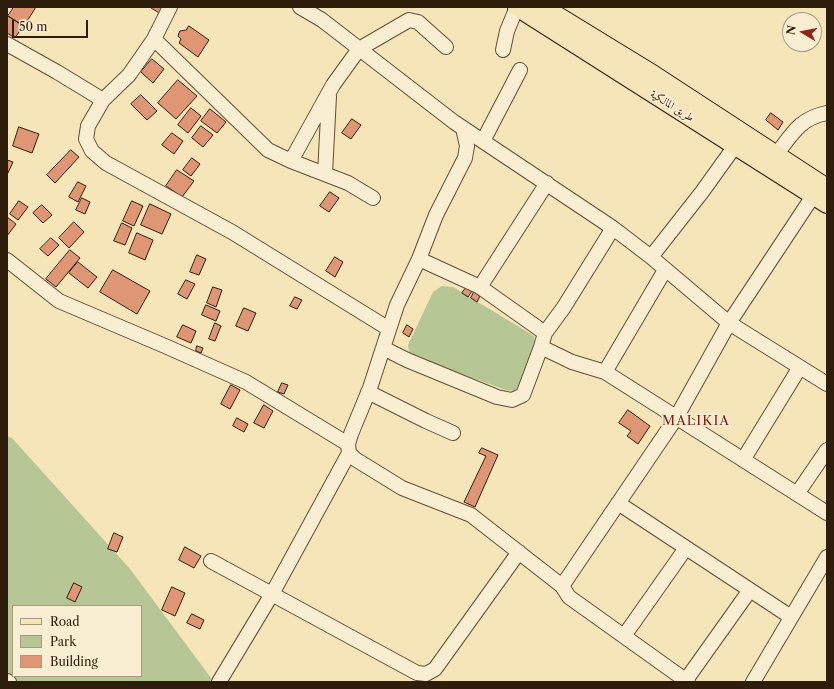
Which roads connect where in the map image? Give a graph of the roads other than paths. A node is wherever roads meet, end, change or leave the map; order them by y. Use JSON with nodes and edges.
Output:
{"nodes":[{"id":1,"x":170,"y":7,"type":"edge"},
{"id":2,"x":300,"y":7,"type":"edge"},
{"id":3,"x":517,"y":7,"type":"edge"},
{"id":4,"x":543,"y":7,"type":"edge"},
{"id":5,"x":154,"y":39,"type":"junction"},
{"id":6,"x":7,"y":44,"type":"edge"},
{"id":7,"x":446,"y":47,"type":"dead end"},
{"id":8,"x":360,"y":49,"type":"junction"},
{"id":9,"x":503,"y":50,"type":"dead end"},
{"id":10,"x":520,"y":70,"type":"dead end"},
{"id":11,"x":649,"y":82,"type":"junction"},
{"id":12,"x":329,"y":93,"type":"junction"},
{"id":13,"x":103,"y":100,"type":"junction"},
{"id":14,"x":827,"y":113,"type":"edge"},
{"id":15,"x":463,"y":128,"type":"junction"},
{"id":16,"x":483,"y":140,"type":"junction"},
{"id":17,"x":736,"y":146,"type":"junction"},
{"id":18,"x":776,"y":155,"type":"junction"},
{"id":19,"x":292,"y":162,"type":"junction"},
{"id":20,"x":325,"y":174,"type":"junction"},
{"id":21,"x":546,"y":183,"type":"junction"},
{"id":22,"x":822,"y":196,"type":"edge"},
{"id":23,"x":373,"y":198,"type":"dead end"},
{"id":24,"x":613,"y":228,"type":"junction"},
{"id":25,"x":651,"y":257,"type":"junction"},
{"id":26,"x":419,"y":259,"type":"junction"},
{"id":27,"x":7,"y":260,"type":"edge"},
{"id":28,"x":665,"y":270,"type":"junction"},
{"id":29,"x":480,"y":287,"type":"junction"},
{"id":30,"x":729,"y":323,"type":"junction"},
{"id":31,"x":389,"y":329,"type":"junction"},
{"id":32,"x":545,"y":333,"type":"junction"},
{"id":33,"x":542,"y":347,"type":"junction"},
{"id":34,"x":383,"y":348,"type":"junction"},
{"id":35,"x":800,"y":367,"type":"junction"},
{"id":36,"x":604,"y":372,"type":"junction"},
{"id":37,"x":827,"y":384,"type":"edge"},
{"id":38,"x":368,"y":392,"type":"junction"},
{"id":39,"x":676,"y":418,"type":"junction"},
{"id":40,"x":453,"y":432,"type":"dead end"},
{"id":41,"x":349,"y":449,"type":"junction"},
{"id":42,"x":827,"y":450,"type":"edge"},
{"id":43,"x":743,"y":460,"type":"junction"},
{"id":44,"x":797,"y":494,"type":"junction"},
{"id":45,"x":618,"y":503,"type":"junction"},
{"id":46,"x":827,"y":513,"type":"edge"},
{"id":47,"x":686,"y":548,"type":"junction"},
{"id":48,"x":519,"y":552,"type":"junction"},
{"id":49,"x":827,"y":557,"type":"edge"},
{"id":50,"x":211,"y":561,"type":"dead end"},
{"id":51,"x":562,"y":586,"type":"junction"},
{"id":52,"x":750,"y":590,"type":"junction"},
{"id":53,"x":272,"y":594,"type":"junction"},
{"id":54,"x":791,"y":618,"type":"junction"},
{"id":55,"x":624,"y":636,"type":"junction"},
{"id":56,"x":687,"y":681,"type":"edge"},
{"id":57,"x":219,"y":682,"type":"edge"},
{"id":58,"x":753,"y":682,"type":"edge"}],
"edges":[{"from":1,"to":5,"type":"street"},
{"from":2,"to":8,"type":"street"},
{"from":3,"to":9,"type":"street"},
{"from":3,"to":11,"type":"main road","name":"طريق المالكية"},
{"from":4,"to":11,"type":"main road","name":"طريق المالكية"},
{"from":5,"to":13,"type":"street"},
{"from":5,"to":19,"type":"street"},
{"from":6,"to":13,"type":"street"},
{"from":7,"to":8,"type":"street"},
{"from":8,"to":12,"type":"street"},
{"from":8,"to":15,"type":"street"},
{"from":10,"to":16,"type":"street"},
{"from":11,"to":17,"type":"main road","name":"طريق المالكية"},
{"from":11,"to":18,"type":"main road","name":"طريق المالكية"},
{"from":12,"to":19,"type":"street"},
{"from":12,"to":20,"type":"street"},
{"from":13,"to":31,"type":"street"},
{"from":14,"to":18,"type":"street"},
{"from":15,"to":16,"type":"street"},
{"from":15,"to":26,"type":"street"},
{"from":16,"to":21,"type":"street"},
{"from":17,"to":22,"type":"main road","name":"طريق المالكية"},
{"from":17,"to":25,"type":"street"},
{"from":18,"to":22,"type":"main road","name":"طريق المالكية"},
{"from":19,"to":20,"type":"street"},
{"from":20,"to":23,"type":"street"},
{"from":21,"to":24,"type":"street"},
{"from":21,"to":29,"type":"street"},
{"from":22,"to":30,"type":"street"},
{"from":24,"to":25,"type":"street"},
{"from":24,"to":32,"type":"street"},
{"from":25,"to":28,"type":"street"},
{"from":26,"to":29,"type":"street"},
{"from":26,"to":31,"type":"street"},
{"from":27,"to":41,"type":"street"},
{"from":28,"to":30,"type":"street"},
{"from":28,"to":36,"type":"street"},
{"from":29,"to":32,"type":"street"},
{"from":30,"to":35,"type":"street"},
{"from":30,"to":39,"type":"street"},
{"from":31,"to":34,"type":"street"},
{"from":32,"to":33,"type":"street"},
{"from":33,"to":34,"type":"street"},
{"from":33,"to":36,"type":"street"},
{"from":34,"to":38,"type":"street"},
{"from":35,"to":37,"type":"street"},
{"from":35,"to":43,"type":"street"},
{"from":36,"to":39,"type":"street"},
{"from":38,"to":40,"type":"street"},
{"from":38,"to":41,"type":"street"},
{"from":39,"to":43,"type":"street"},
{"from":39,"to":45,"type":"street"},
{"from":41,"to":48,"type":"street"},
{"from":41,"to":53,"type":"street"},
{"from":42,"to":44,"type":"street"},
{"from":43,"to":44,"type":"street"},
{"from":44,"to":46,"type":"street"},
{"from":45,"to":47,"type":"street"},
{"from":45,"to":51,"type":"street"},
{"from":47,"to":52,"type":"street"},
{"from":47,"to":55,"type":"street"},
{"from":48,"to":51,"type":"street"},
{"from":48,"to":53,"type":"street"},
{"from":49,"to":54,"type":"street"},
{"from":50,"to":53,"type":"street"},
{"from":51,"to":55,"type":"street"},
{"from":52,"to":54,"type":"street"},
{"from":52,"to":56,"type":"street"},
{"from":53,"to":57,"type":"street"},
{"from":54,"to":58,"type":"street"},
{"from":55,"to":56,"type":"street"}]}
